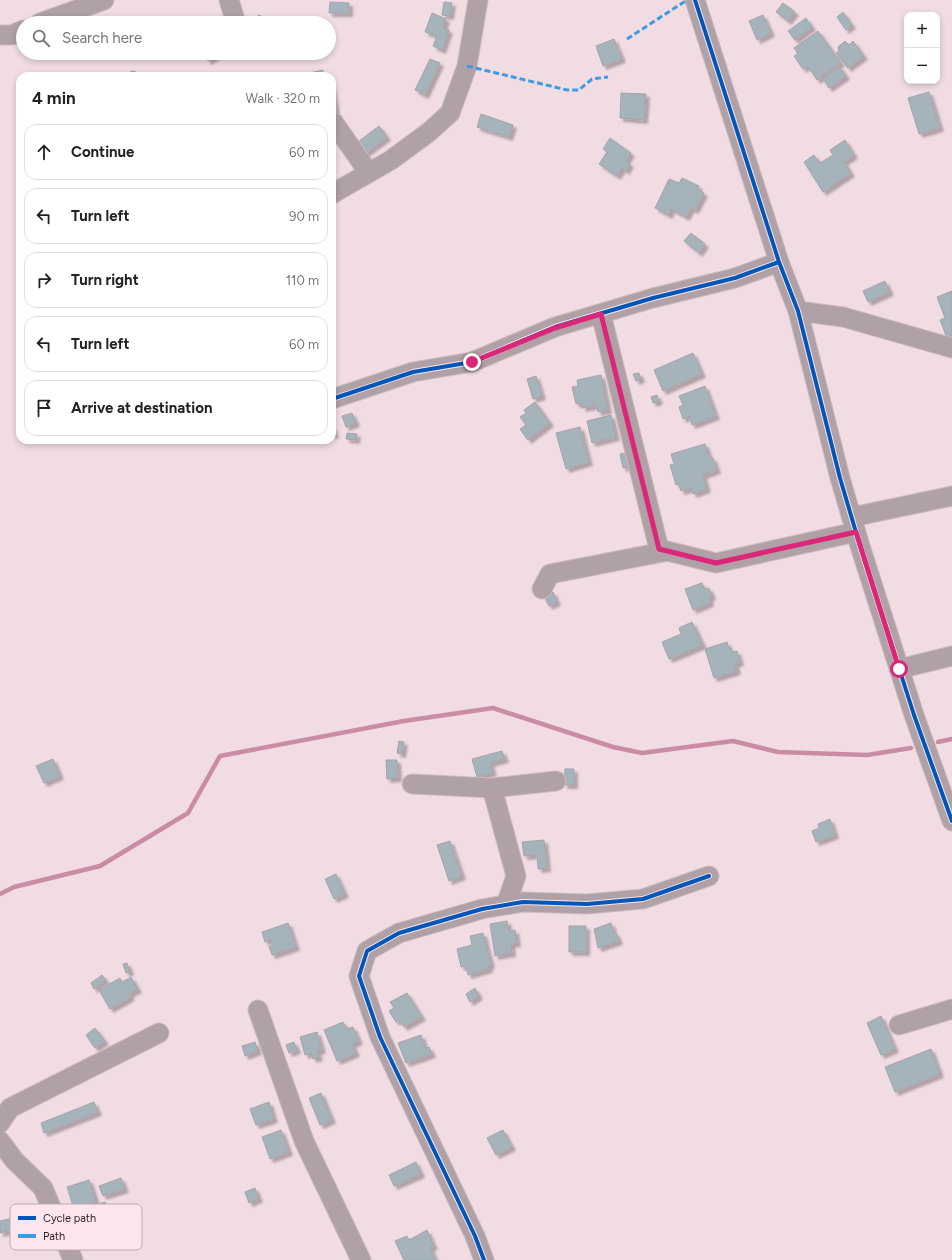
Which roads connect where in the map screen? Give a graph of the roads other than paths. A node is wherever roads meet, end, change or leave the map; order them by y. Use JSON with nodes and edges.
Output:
{"nodes":[{"id":1,"x":104,"y":0,"type":"edge"},
{"id":2,"x":229,"y":0,"type":"edge"},
{"id":3,"x":478,"y":0,"type":"edge"},
{"id":4,"x":695,"y":0,"type":"edge"},
{"id":5,"x":59,"y":16,"type":"edge"},
{"id":6,"x":234,"y":16,"type":"edge"},
{"id":7,"x":16,"y":33,"type":"edge"},
{"id":8,"x":0,"y":35,"type":"edge"},
{"id":9,"x":336,"y":126,"type":"edge"},
{"id":10,"x":369,"y":173,"type":"junction"},
{"id":11,"x":336,"y":192,"type":"edge"},
{"id":12,"x":779,"y":262,"type":"junction"},
{"id":13,"x":798,"y":311,"type":"junction"},
{"id":14,"x":601,"y":314,"type":"junction"},
{"id":15,"x":952,"y":348,"type":"edge"},
{"id":16,"x":336,"y":398,"type":"edge"},
{"id":17,"x":952,"y":496,"type":"edge"},
{"id":18,"x":854,"y":525,"type":"junction"},
{"id":19,"x":668,"y":551,"type":"junction"},
{"id":20,"x":542,"y":589,"type":"dead end"},
{"id":21,"x":952,"y":656,"type":"edge"},
{"id":22,"x":899,"y":669,"type":"junction"},
{"id":23,"x":556,"y":781,"type":"dead end"},
{"id":24,"x":412,"y":784,"type":"dead end"},
{"id":25,"x":492,"y":788,"type":"junction"},
{"id":26,"x":952,"y":821,"type":"edge"},
{"id":27,"x":709,"y":876,"type":"dead end"},
{"id":28,"x":506,"y":905,"type":"junction"},
{"id":29,"x":258,"y":1010,"type":"dead end"},
{"id":30,"x":952,"y":1010,"type":"edge"},
{"id":31,"x":899,"y":1025,"type":"dead end"},
{"id":32,"x":159,"y":1033,"type":"dead end"},
{"id":33,"x":0,"y":1123,"type":"edge"},
{"id":34,"x":0,"y":1141,"type":"edge"},
{"id":35,"x":50,"y":1204,"type":"edge"},
{"id":36,"x":69,"y":1250,"type":"edge"},
{"id":37,"x":73,"y":1260,"type":"edge"},
{"id":38,"x":361,"y":1260,"type":"edge"},
{"id":39,"x":484,"y":1260,"type":"edge"}],
"edges":[{"from":1,"to":5,"type":"street"},
{"from":2,"to":6,"type":"street"},
{"from":3,"to":10,"type":"street"},
{"from":4,"to":12,"type":"street"},
{"from":7,"to":8,"type":"street"},
{"from":9,"to":10,"type":"street"},
{"from":10,"to":11,"type":"street"},
{"from":12,"to":13,"type":"street"},
{"from":12,"to":14,"type":"street"},
{"from":13,"to":15,"type":"street"},
{"from":13,"to":18,"type":"street"},
{"from":14,"to":16,"type":"street"},
{"from":14,"to":19,"type":"street"},
{"from":17,"to":18,"type":"street"},
{"from":18,"to":19,"type":"street"},
{"from":18,"to":22,"type":"street"},
{"from":19,"to":20,"type":"street"},
{"from":21,"to":22,"type":"street"},
{"from":22,"to":26,"type":"street"},
{"from":23,"to":25,"type":"street"},
{"from":24,"to":25,"type":"street"},
{"from":25,"to":28,"type":"street"},
{"from":27,"to":28,"type":"street"},
{"from":28,"to":39,"type":"street"},
{"from":29,"to":38,"type":"street"},
{"from":30,"to":31,"type":"street"},
{"from":32,"to":33,"type":"street"},
{"from":34,"to":35,"type":"street"},
{"from":36,"to":37,"type":"street"}]}
